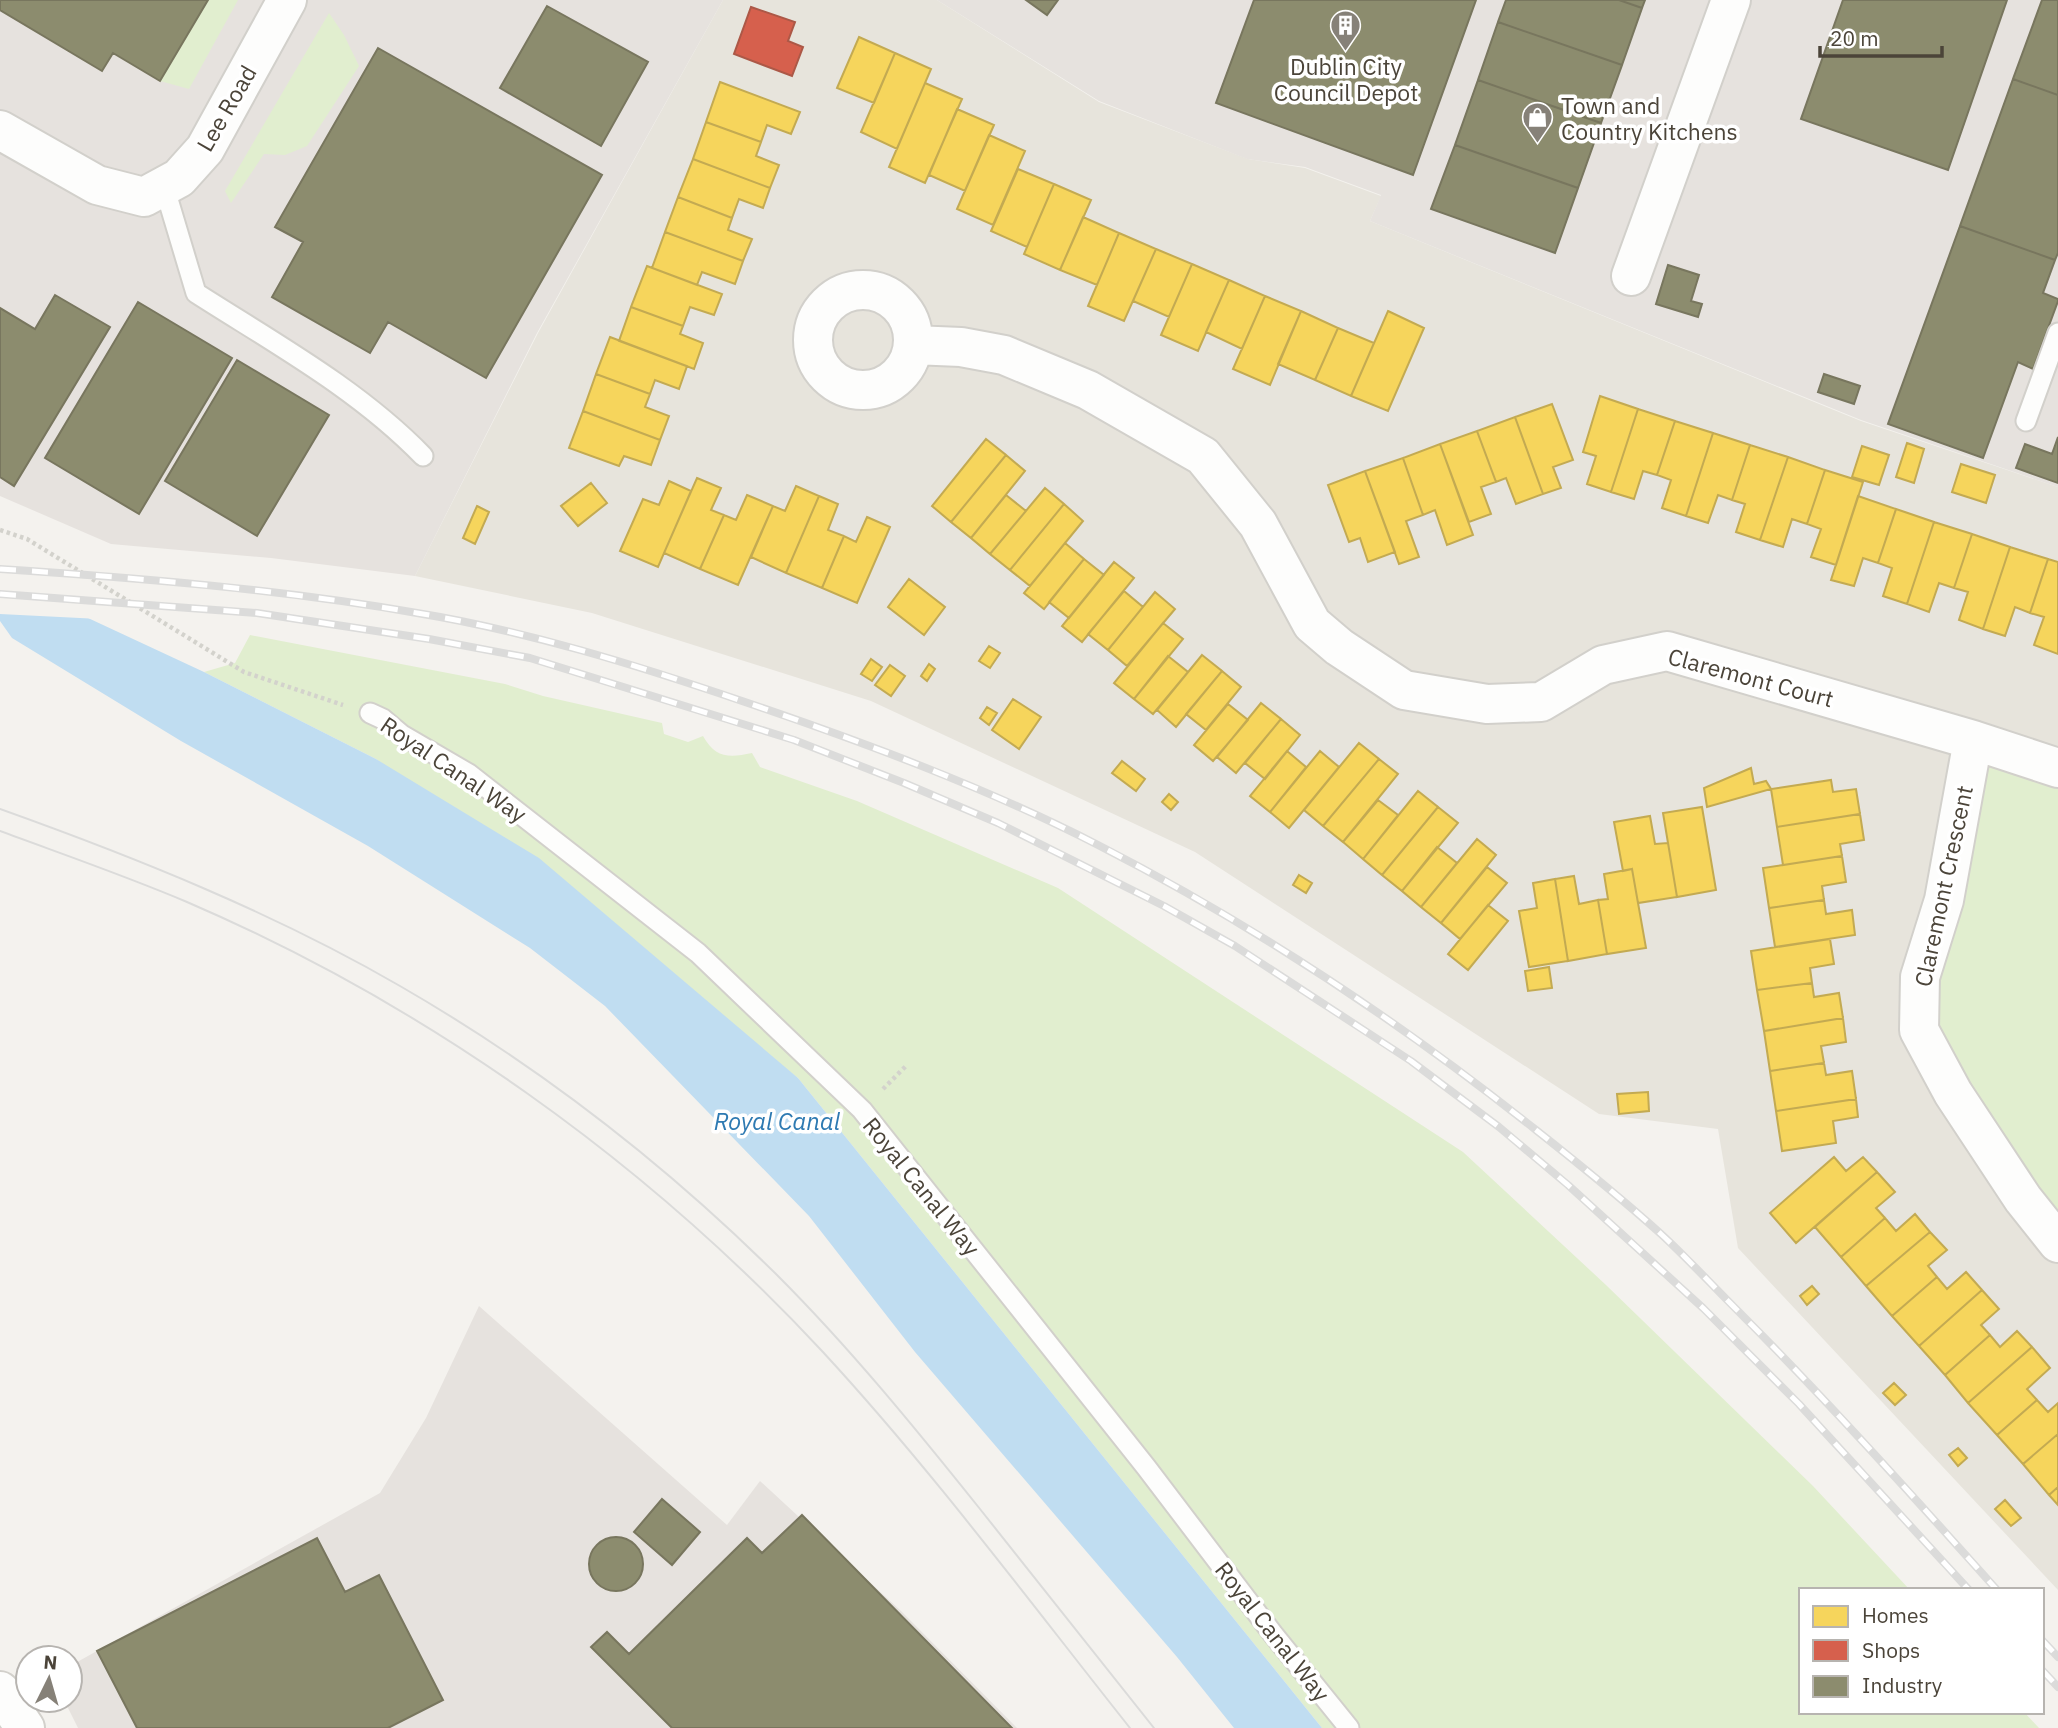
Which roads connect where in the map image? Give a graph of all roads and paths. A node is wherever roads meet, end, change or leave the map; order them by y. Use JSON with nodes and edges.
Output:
{"nodes":[{"id":1,"x":287,"y":0,"type":"edge"},
{"id":2,"x":1731,"y":0,"type":"edge"},
{"id":3,"x":0,"y":130,"type":"edge"},
{"id":4,"x":154,"y":192,"type":"junction"},
{"id":5,"x":1631,"y":276,"type":"dead end"},
{"id":6,"x":2058,"y":334,"type":"edge"},
{"id":7,"x":913,"y":345,"type":"dead end"},
{"id":8,"x":2026,"y":421,"type":"dead end"},
{"id":9,"x":423,"y":456,"type":"dead end"},
{"id":10,"x":0,"y":530,"type":"edge"},
{"id":11,"x":346,"y":706,"type":"dead end"},
{"id":12,"x":370,"y":713,"type":"dead end"},
{"id":13,"x":1973,"y":740,"type":"junction"},
{"id":14,"x":2058,"y":768,"type":"edge"},
{"id":15,"x":2058,"y":1243,"type":"edge"},
{"id":16,"x":0,"y":1691,"type":"edge"},
{"id":17,"x":25,"y":1728,"type":"edge"},
{"id":18,"x":1349,"y":1728,"type":"edge"}],
"edges":[{"from":1,"to":4,"type":"street","name":"Lee Road"},
{"from":2,"to":5,"type":"street"},
{"from":3,"to":4,"type":"street"},
{"from":4,"to":9,"type":"lane"},
{"from":6,"to":8,"type":"lane"},
{"from":7,"to":13,"type":"street","name":"Claremont Court"},
{"from":10,"to":11,"type":"path"},
{"from":12,"to":18,"type":"lane","name":"Royal Canal Way"},
{"from":13,"to":14,"type":"street","name":"Claremont Court"},
{"from":13,"to":15,"type":"street","name":"Claremont Crescent"},
{"from":16,"to":17,"type":"street"}]}
